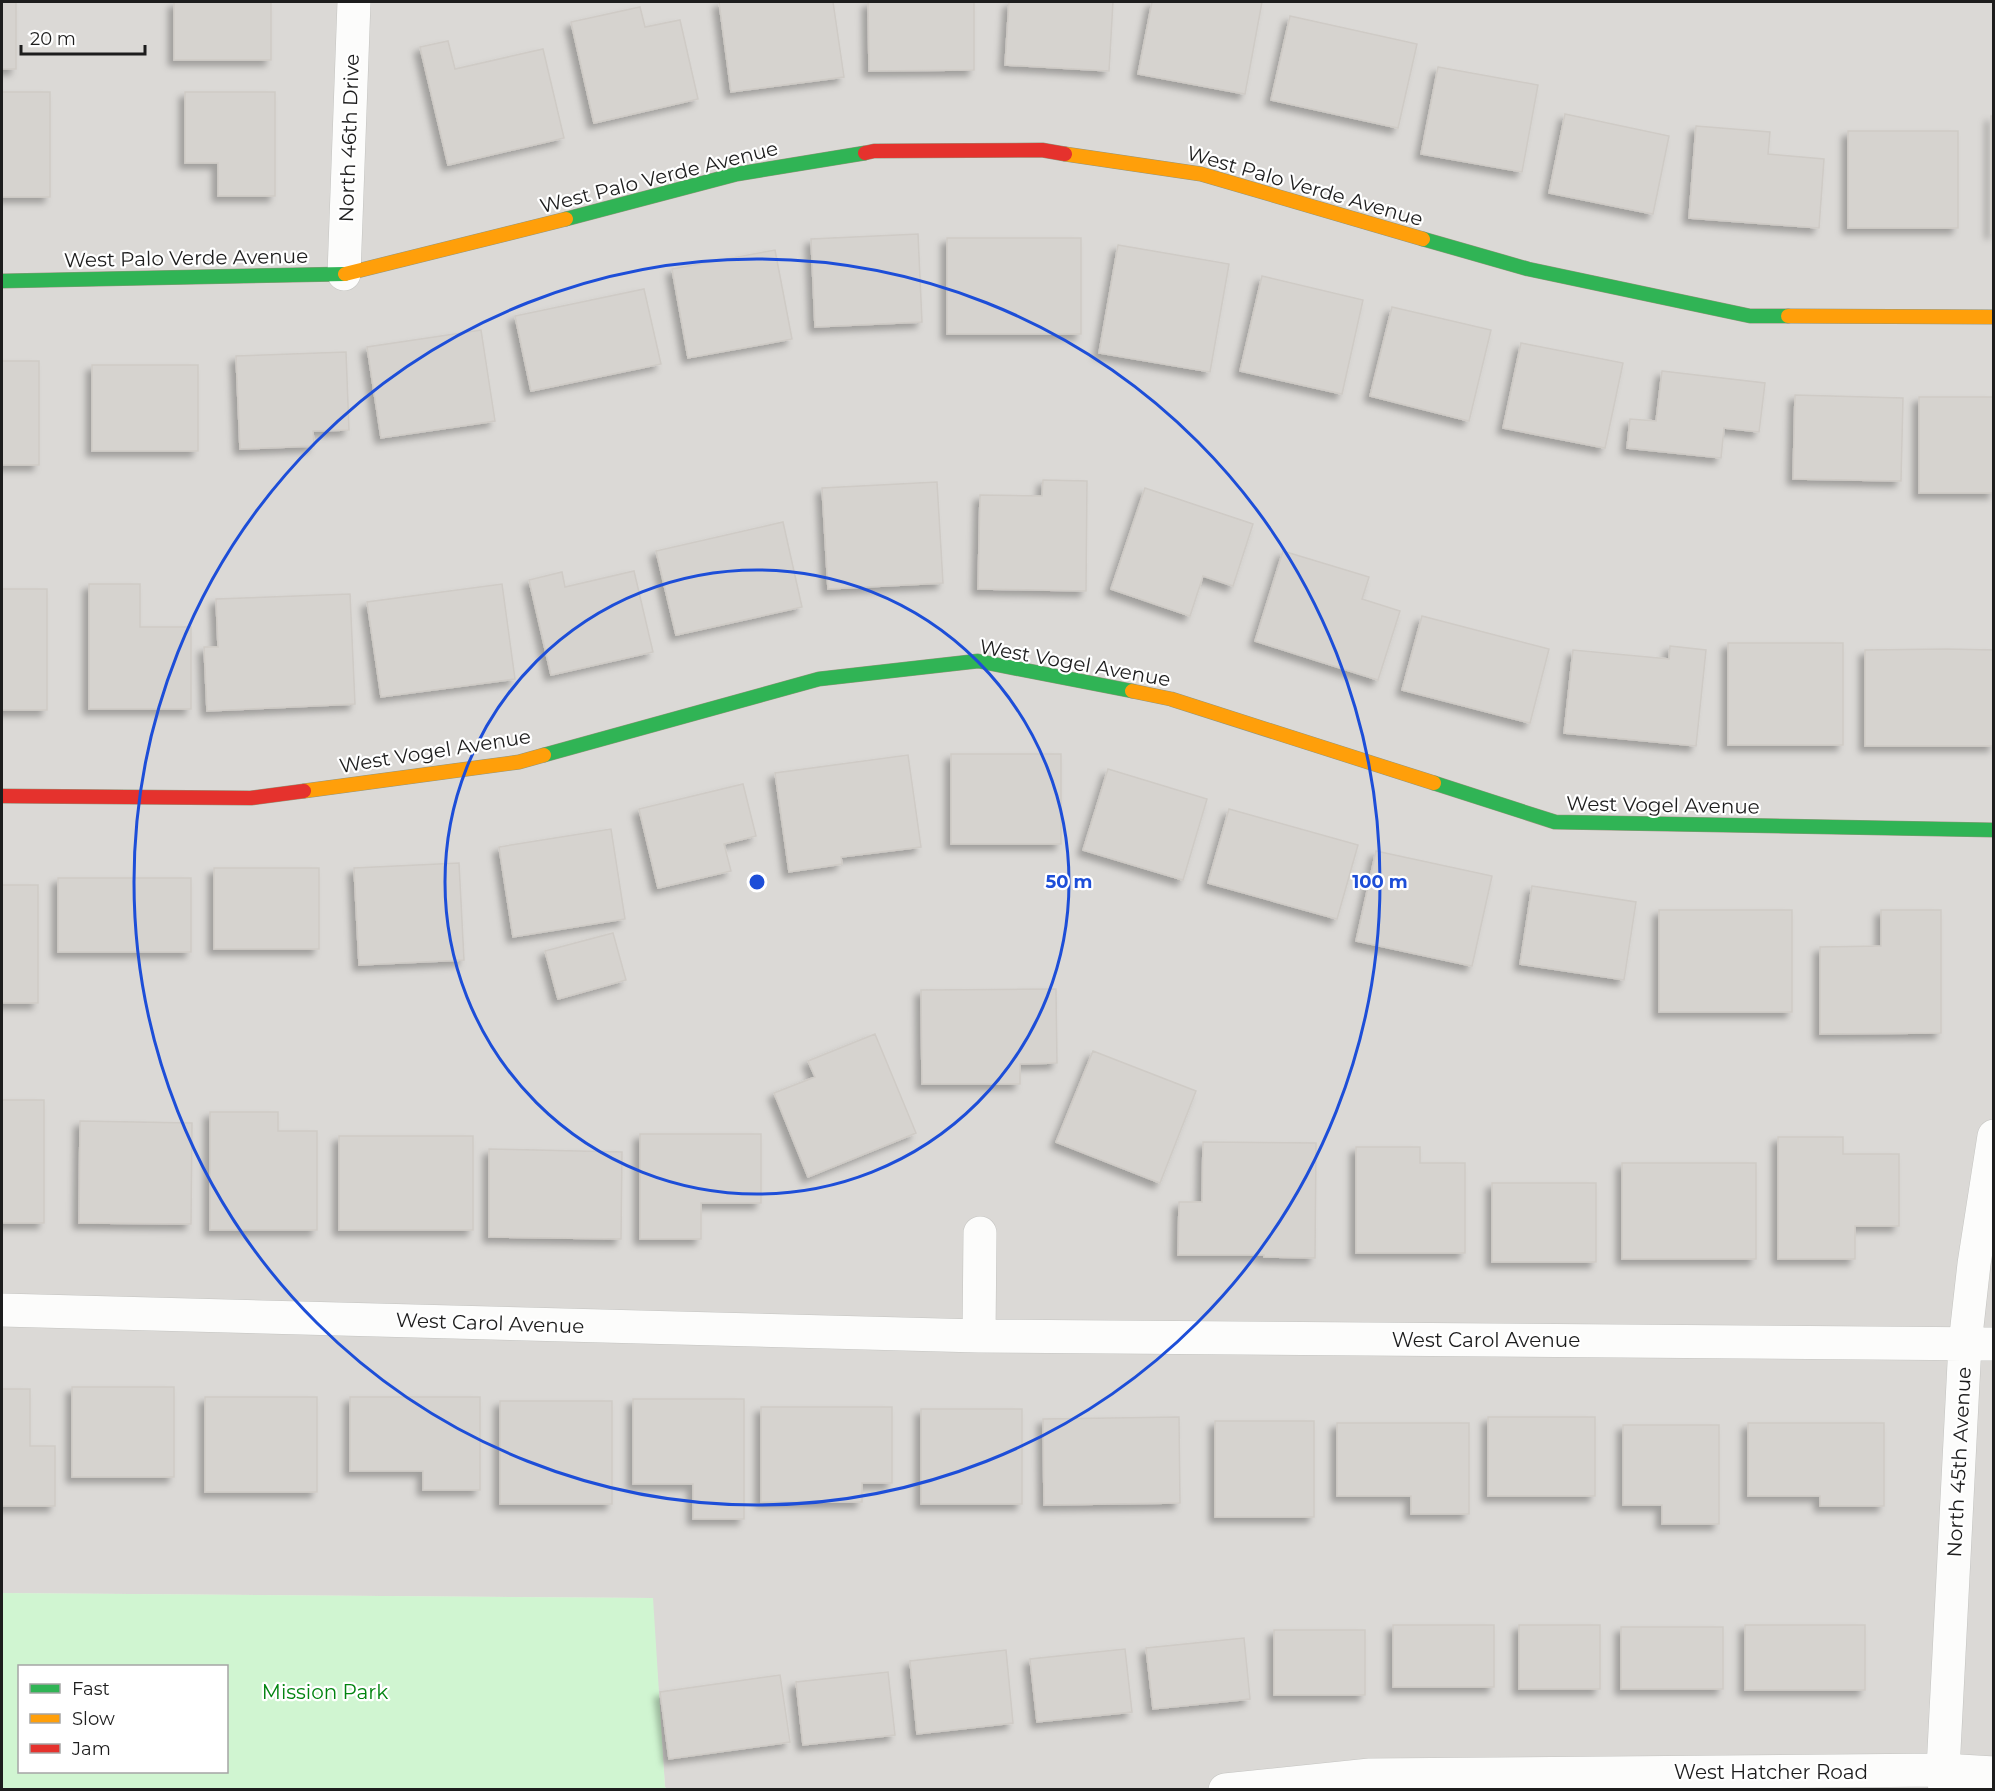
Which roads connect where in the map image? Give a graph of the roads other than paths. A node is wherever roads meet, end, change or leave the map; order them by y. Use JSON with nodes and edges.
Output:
{"nodes":[{"id":1,"x":354,"y":2,"type":"edge"},
{"id":2,"x":344,"y":274,"type":"junction"},
{"id":3,"x":2,"y":281,"type":"edge"},
{"id":4,"x":1994,"y":317,"type":"edge"},
{"id":5,"x":2,"y":796,"type":"edge"},
{"id":6,"x":1994,"y":830,"type":"edge"},
{"id":7,"x":1994,"y":1136,"type":"edge"},
{"id":8,"x":980,"y":1233,"type":"dead end"},
{"id":9,"x":2,"y":1310,"type":"edge"},
{"id":10,"x":979,"y":1336,"type":"junction"},
{"id":11,"x":1979,"y":1344,"type":"edge"},
{"id":12,"x":1994,"y":1773,"type":"edge"},
{"id":13,"x":1944,"y":1780,"type":"edge"},
{"id":14,"x":1225,"y":1790,"type":"edge"}],
"edges":[{"from":1,"to":2,"type":"street","name":"North 46th Drive"},
{"from":2,"to":3,"type":"street","name":"West Palo Verde Avenue"},
{"from":2,"to":4,"type":"street","name":"West Palo Verde Avenue"},
{"from":5,"to":6,"type":"street","name":"West Vogel Avenue"},
{"from":7,"to":11,"type":"street","name":"North 45th Avenue"},
{"from":8,"to":10,"type":"street"},
{"from":9,"to":10,"type":"street","name":"West Carol Avenue"},
{"from":10,"to":11,"type":"street","name":"West Carol Avenue"},
{"from":11,"to":13,"type":"street","name":"North 45th Avenue"},
{"from":12,"to":13,"type":"street","name":"West Hatcher Road"},
{"from":13,"to":14,"type":"street","name":"West Hatcher Road"}]}
